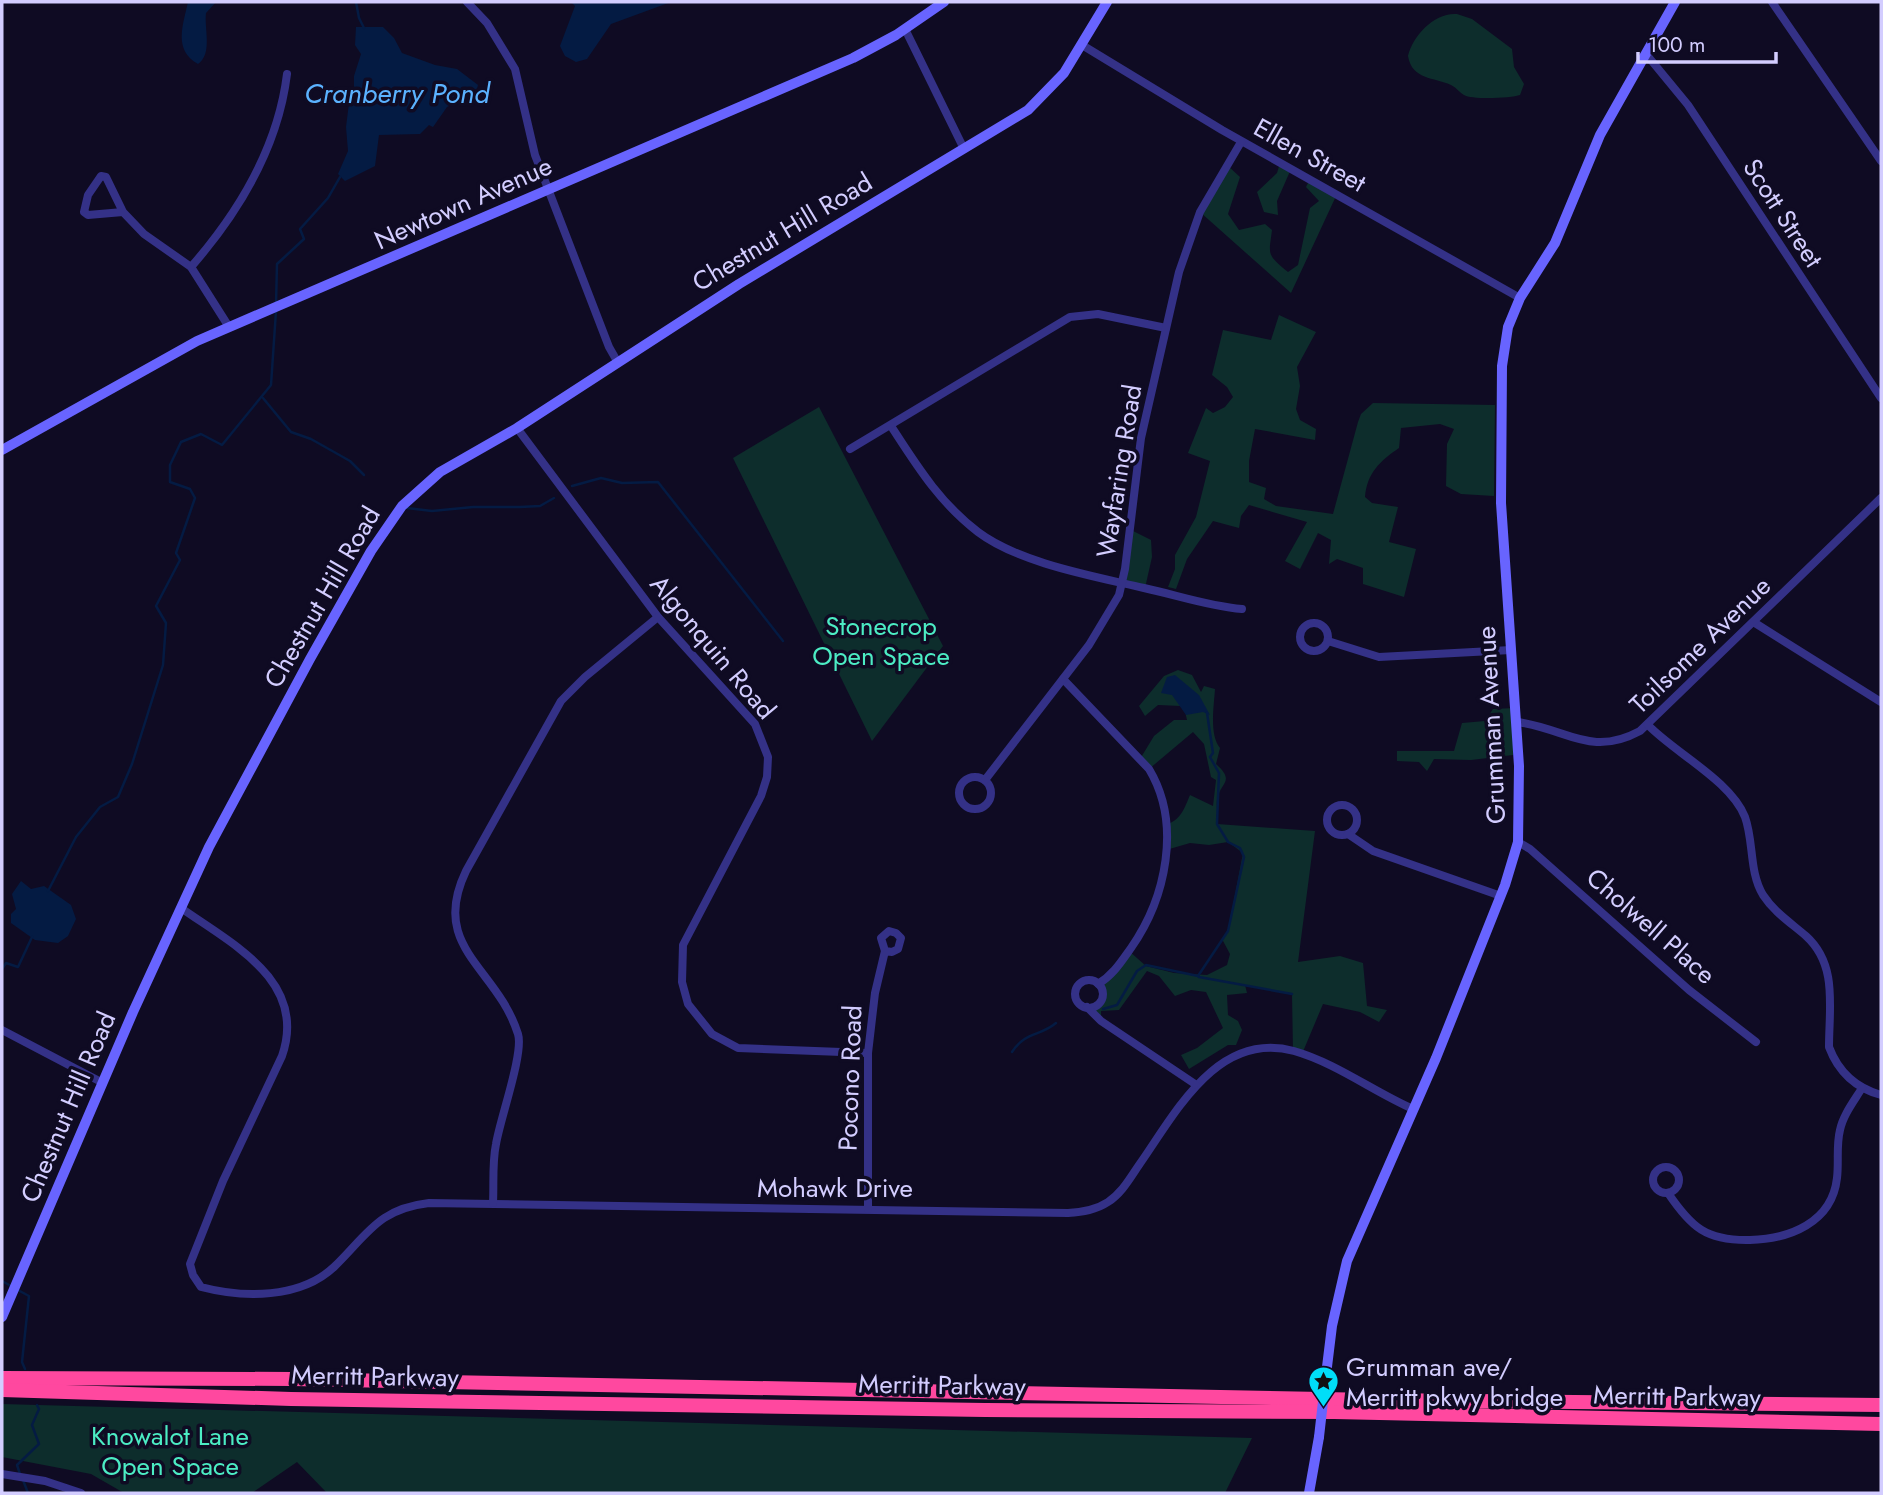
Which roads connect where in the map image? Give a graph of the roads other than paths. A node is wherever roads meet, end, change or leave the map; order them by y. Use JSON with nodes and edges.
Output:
{"nodes":[{"id":1,"x":467,"y":2,"type":"edge"},
{"id":2,"x":944,"y":2,"type":"edge"},
{"id":3,"x":1107,"y":2,"type":"edge"},
{"id":4,"x":1675,"y":2,"type":"edge"},
{"id":5,"x":1772,"y":2,"type":"edge"},
{"id":6,"x":905,"y":29,"type":"junction"},
{"id":7,"x":1082,"y":45,"type":"junction"},
{"id":8,"x":1646,"y":54,"type":"junction"},
{"id":9,"x":287,"y":74,"type":"dead end"},
{"id":10,"x":1241,"y":142,"type":"junction"},
{"id":11,"x":964,"y":149,"type":"junction"},
{"id":12,"x":1881,"y":161,"type":"edge"},
{"id":13,"x":549,"y":190,"type":"junction"},
{"id":14,"x":123,"y":212,"type":"junction"},
{"id":15,"x":191,"y":267,"type":"junction"},
{"id":16,"x":1520,"y":298,"type":"junction"},
{"id":17,"x":229,"y":327,"type":"junction"},
{"id":18,"x":1166,"y":328,"type":"junction"},
{"id":19,"x":617,"y":361,"type":"junction"},
{"id":20,"x":1881,"y":398,"type":"edge"},
{"id":21,"x":891,"y":426,"type":"junction"},
{"id":22,"x":517,"y":428,"type":"junction"},
{"id":23,"x":850,"y":449,"type":"dead end"},
{"id":24,"x":2,"y":450,"type":"edge"},
{"id":25,"x":1881,"y":498,"type":"edge"},
{"id":26,"x":1123,"y":583,"type":"junction"},
{"id":27,"x":1242,"y":610,"type":"dead end"},
{"id":28,"x":659,"y":617,"type":"junction"},
{"id":29,"x":1755,"y":622,"type":"junction"},
{"id":30,"x":1328,"y":640,"type":"dead end"},
{"id":31,"x":1511,"y":649,"type":"junction"},
{"id":32,"x":1063,"y":679,"type":"junction"},
{"id":33,"x":1881,"y":702,"type":"edge"},
{"id":34,"x":1517,"y":722,"type":"junction"},
{"id":35,"x":1648,"y":725,"type":"junction"},
{"id":36,"x":985,"y":780,"type":"junction"},
{"id":37,"x":1348,"y":834,"type":"dead end"},
{"id":38,"x":1518,"y":842,"type":"junction"},
{"id":39,"x":1501,"y":896,"type":"junction"},
{"id":40,"x":181,"y":908,"type":"junction"},
{"id":41,"x":884,"y":951,"type":"dead end"},
{"id":42,"x":1098,"y":984,"type":"junction"},
{"id":43,"x":1087,"y":1007,"type":"junction"},
{"id":44,"x":2,"y":1030,"type":"edge"},
{"id":45,"x":1756,"y":1042,"type":"dead end"},
{"id":46,"x":868,"y":1053,"type":"junction"},
{"id":47,"x":103,"y":1083,"type":"junction"},
{"id":48,"x":1195,"y":1084,"type":"junction"},
{"id":49,"x":1862,"y":1087,"type":"junction"},
{"id":50,"x":1881,"y":1095,"type":"edge"},
{"id":51,"x":1413,"y":1109,"type":"junction"},
{"id":52,"x":1668,"y":1193,"type":"dead end"},
{"id":53,"x":494,"y":1203,"type":"junction"},
{"id":54,"x":868,"y":1209,"type":"junction"},
{"id":55,"x":2,"y":1317,"type":"edge"},
{"id":56,"x":2,"y":1378,"type":"edge"},
{"id":57,"x":2,"y":1391,"type":"edge"},
{"id":58,"x":1881,"y":1405,"type":"edge"},
{"id":59,"x":1881,"y":1424,"type":"edge"},
{"id":60,"x":2,"y":1474,"type":"edge"},
{"id":61,"x":81,"y":1493,"type":"edge"},
{"id":62,"x":1308,"y":1493,"type":"edge"}],
"edges":[{"from":1,"to":13,"type":"street"},
{"from":2,"to":6,"type":"street","name":"Newtown Avenue"},
{"from":3,"to":7,"type":"street","name":"Chestnut Hill Road"},
{"from":4,"to":8,"type":"street","name":"Grumman Avenue"},
{"from":5,"to":12,"type":"street"},
{"from":6,"to":11,"type":"street"},
{"from":6,"to":13,"type":"street","name":"Newtown Avenue"},
{"from":7,"to":10,"type":"street","name":"Ellen Street"},
{"from":7,"to":11,"type":"street","name":"Chestnut Hill Road"},
{"from":8,"to":16,"type":"street","name":"Grumman Avenue"},
{"from":8,"to":20,"type":"street","name":"Scott Street"},
{"from":9,"to":15,"type":"street"},
{"from":10,"to":16,"type":"street","name":"Ellen Street"},
{"from":10,"to":18,"type":"street","name":"Wayfaring Road"},
{"from":11,"to":19,"type":"street","name":"Chestnut Hill Road"},
{"from":13,"to":17,"type":"street","name":"Newtown Avenue"},
{"from":13,"to":19,"type":"street"},
{"from":14,"to":14,"type":"street"},
{"from":14,"to":15,"type":"street"},
{"from":15,"to":17,"type":"street"},
{"from":16,"to":31,"type":"street","name":"Grumman Avenue"},
{"from":17,"to":24,"type":"street","name":"Newtown Avenue"},
{"from":18,"to":21,"type":"street"},
{"from":18,"to":26,"type":"street","name":"Wayfaring Road"},
{"from":19,"to":22,"type":"street","name":"Chestnut Hill Road"},
{"from":21,"to":23,"type":"street"},
{"from":21,"to":26,"type":"street"},
{"from":22,"to":28,"type":"street","name":"Algonquin Road"},
{"from":22,"to":40,"type":"street","name":"Chestnut Hill Road"},
{"from":25,"to":29,"type":"street","name":"Toilsome Avenue"},
{"from":26,"to":27,"type":"street"},
{"from":26,"to":32,"type":"street","name":"Wayfaring Road"},
{"from":28,"to":46,"type":"street","name":"Algonquin Road"},
{"from":28,"to":53,"type":"street"},
{"from":29,"to":33,"type":"street"},
{"from":29,"to":35,"type":"street","name":"Toilsome Avenue"},
{"from":30,"to":31,"type":"street"},
{"from":31,"to":34,"type":"street","name":"Grumman Avenue"},
{"from":32,"to":36,"type":"street","name":"Wayfaring Road"},
{"from":32,"to":42,"type":"street"},
{"from":34,"to":35,"type":"street","name":"Toilsome Avenue"},
{"from":34,"to":38,"type":"street","name":"Grumman Avenue"},
{"from":35,"to":49,"type":"street"},
{"from":36,"to":36,"type":"street","name":"Wayfaring Road"},
{"from":37,"to":39,"type":"street"},
{"from":38,"to":39,"type":"street","name":"Grumman Avenue"},
{"from":38,"to":45,"type":"street","name":"Cholwell Place"},
{"from":39,"to":51,"type":"street","name":"Grumman Avenue"},
{"from":40,"to":47,"type":"street","name":"Chestnut Hill Road"},
{"from":40,"to":53,"type":"street","name":"Mohawk Drive"},
{"from":41,"to":46,"type":"street","name":"Pocono Road"},
{"from":42,"to":43,"type":"street"},
{"from":42,"to":43,"type":"street"},
{"from":43,"to":48,"type":"street"},
{"from":44,"to":47,"type":"street"},
{"from":46,"to":54,"type":"street","name":"Pocono Road"},
{"from":47,"to":55,"type":"street","name":"Chestnut Hill Road"},
{"from":48,"to":51,"type":"street","name":"Mohawk Drive"},
{"from":48,"to":54,"type":"street","name":"Mohawk Drive"},
{"from":49,"to":50,"type":"street"},
{"from":49,"to":52,"type":"street"},
{"from":51,"to":62,"type":"street","name":"Grumman Avenue","bridge":true},
{"from":53,"to":54,"type":"street","name":"Mohawk Drive"},
{"from":56,"to":58,"type":"highway","name":"Merritt Parkway"},
{"from":57,"to":59,"type":"highway","name":"Merritt Parkway"},
{"from":60,"to":61,"type":"street"}]}
